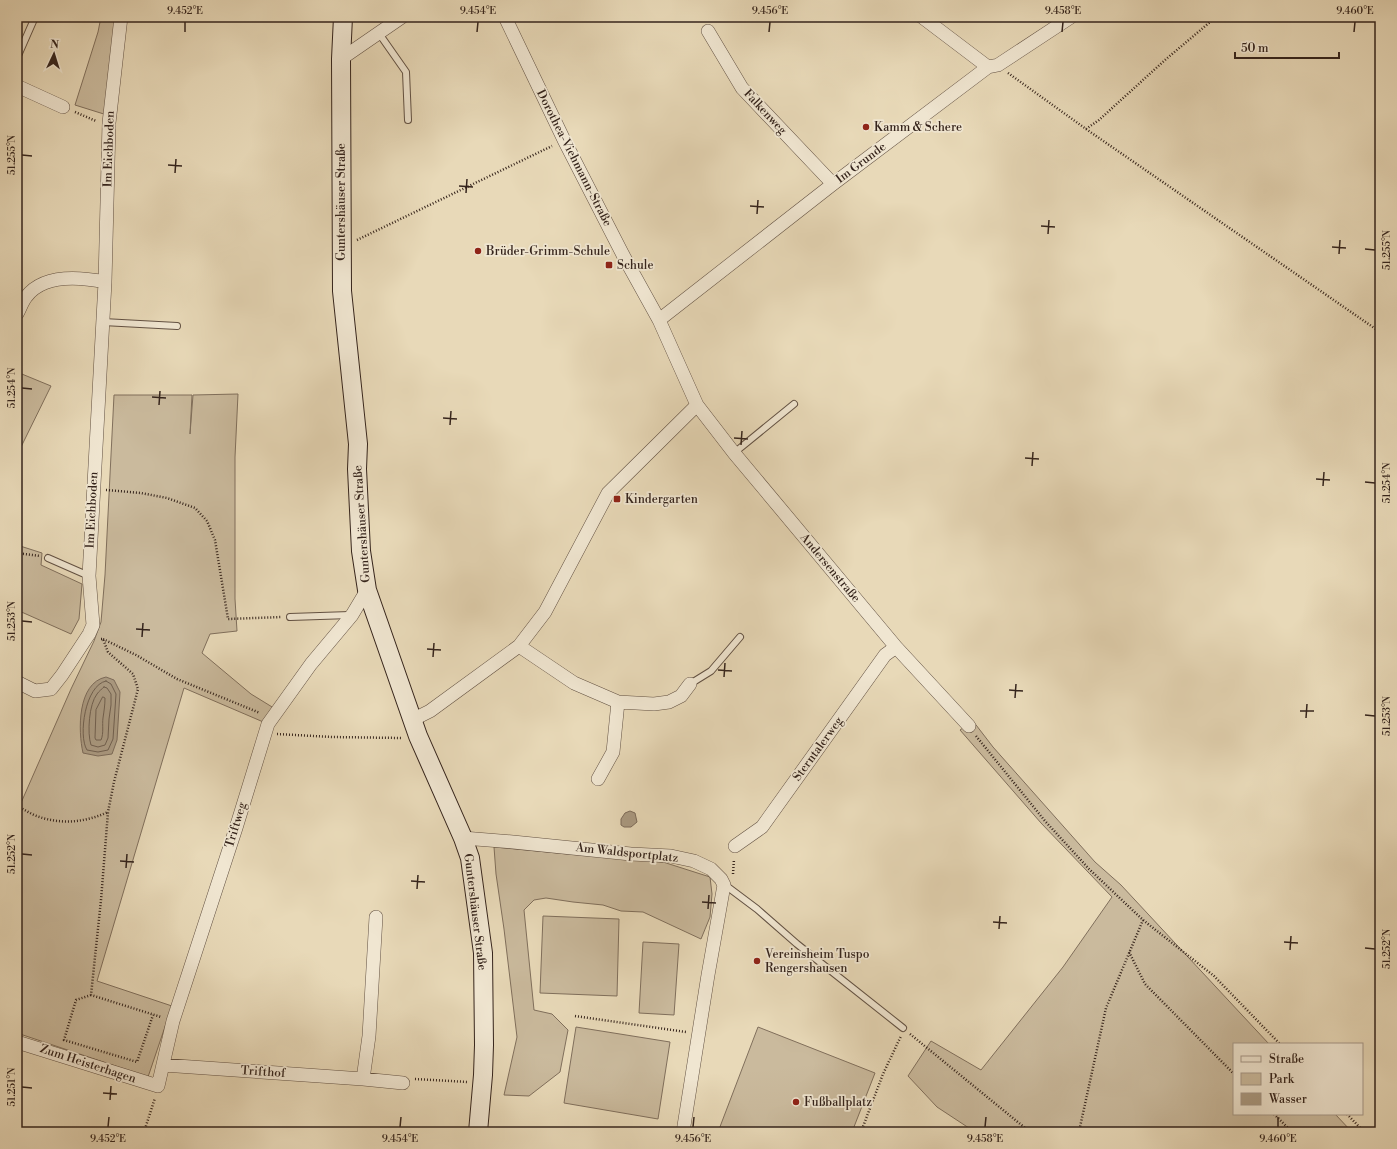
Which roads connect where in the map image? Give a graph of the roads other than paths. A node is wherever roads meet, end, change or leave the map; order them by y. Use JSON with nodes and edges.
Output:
{"nodes":[{"id":1,"x":35,"y":17,"type":"edge"},
{"id":2,"x":121,"y":17,"type":"edge"},
{"id":3,"x":343,"y":17,"type":"edge"},
{"id":4,"x":402,"y":17,"type":"edge"},
{"id":5,"x":505,"y":17,"type":"edge"},
{"id":6,"x":922,"y":17,"type":"edge"},
{"id":7,"x":1071,"y":17,"type":"edge"},
{"id":8,"x":708,"y":31,"type":"dead end"},
{"id":9,"x":378,"y":32,"type":"junction"},
{"id":10,"x":17,"y":58,"type":"edge"},
{"id":11,"x":341,"y":59,"type":"junction"},
{"id":12,"x":993,"y":66,"type":"junction"},
{"id":13,"x":17,"y":86,"type":"edge"},
{"id":14,"x":63,"y":107,"type":"road end"},
{"id":15,"x":408,"y":120,"type":"dead end"},
{"id":16,"x":832,"y":184,"type":"junction"},
{"id":17,"x":105,"y":282,"type":"junction"},
{"id":18,"x":17,"y":314,"type":"edge"},
{"id":19,"x":659,"y":320,"type":"junction"},
{"id":20,"x":103,"y":322,"type":"junction"},
{"id":21,"x":177,"y":326,"type":"dead end"},
{"id":22,"x":794,"y":404,"type":"dead end"},
{"id":23,"x":697,"y":405,"type":"junction"},
{"id":24,"x":734,"y":453,"type":"junction"},
{"id":25,"x":48,"y":558,"type":"road end"},
{"id":26,"x":89,"y":576,"type":"junction"},
{"id":27,"x":367,"y":590,"type":"junction"},
{"id":28,"x":352,"y":615,"type":"junction"},
{"id":29,"x":290,"y":617,"type":"road end"},
{"id":30,"x":740,"y":637,"type":"dead end"},
{"id":31,"x":519,"y":646,"type":"junction"},
{"id":32,"x":896,"y":647,"type":"junction"},
{"id":33,"x":17,"y":682,"type":"edge"},
{"id":34,"x":690,"y":684,"type":"joint"},
{"id":35,"x":618,"y":702,"type":"junction"},
{"id":36,"x":969,"y":726,"type":"road end"},
{"id":37,"x":415,"y":728,"type":"junction"},
{"id":38,"x":598,"y":779,"type":"dead end"},
{"id":39,"x":463,"y":838,"type":"junction"},
{"id":40,"x":735,"y":846,"type":"road end"},
{"id":41,"x":724,"y":885,"type":"junction"},
{"id":42,"x":376,"y":917,"type":"dead end"},
{"id":43,"x":903,"y":1028,"type":"road end"},
{"id":44,"x":17,"y":1042,"type":"edge"},
{"id":45,"x":163,"y":1065,"type":"junction"},
{"id":46,"x":363,"y":1079,"type":"junction"},
{"id":47,"x":403,"y":1084,"type":"road end"},
{"id":48,"x":158,"y":1086,"type":"joint"},
{"id":49,"x":478,"y":1132,"type":"edge"},
{"id":50,"x":683,"y":1132,"type":"edge"}],
"edges":[{"from":1,"to":10,"type":"lane"},
{"from":2,"to":17,"type":"street","name":"Im Eichboden"},
{"from":3,"to":11,"type":"street","name":"Guntershäuser Straße"},
{"from":4,"to":9,"type":"street"},
{"from":5,"to":19,"type":"street","name":"Dorothea-Viehmann-Straße"},
{"from":6,"to":12,"type":"street"},
{"from":7,"to":12,"type":"street","name":"Im Grunde"},
{"from":8,"to":16,"type":"street","name":"Falkenweg"},
{"from":9,"to":11,"type":"street"},
{"from":9,"to":15,"type":"lane"},
{"from":11,"to":27,"type":"street","name":"Guntershäuser Straße"},
{"from":12,"to":16,"type":"street","name":"Im Grunde"},
{"from":13,"to":14,"type":"street"},
{"from":16,"to":19,"type":"street","name":"Im Grunde"},
{"from":17,"to":18,"type":"street"},
{"from":17,"to":20,"type":"street","name":"Im Eichboden"},
{"from":19,"to":23,"type":"street","name":"Dorothea-Viehmann-Straße"},
{"from":20,"to":21,"type":"lane"},
{"from":20,"to":26,"type":"street","name":"Im Eichboden"},
{"from":22,"to":24,"type":"lane"},
{"from":23,"to":24,"type":"street","name":"Andersenstraße"},
{"from":23,"to":31,"type":"street"},
{"from":24,"to":32,"type":"street","name":"Andersenstraße"},
{"from":25,"to":26,"type":"lane"},
{"from":26,"to":33,"type":"street","name":"Im Eichboden"},
{"from":27,"to":28,"type":"street","name":"Triftweg"},
{"from":27,"to":37,"type":"street","name":"Guntershäuser Straße"},
{"from":28,"to":29,"type":"lane"},
{"from":28,"to":45,"type":"street","name":"Triftweg"},
{"from":30,"to":34,"type":"lane"},
{"from":31,"to":35,"type":"street"},
{"from":31,"to":37,"type":"street"},
{"from":32,"to":36,"type":"street","name":"Andersenstraße"},
{"from":32,"to":40,"type":"street","name":"Sterntalerweg"},
{"from":34,"to":35,"type":"street"},
{"from":35,"to":38,"type":"street"},
{"from":37,"to":39,"type":"street","name":"Guntershäuser Straße"},
{"from":39,"to":41,"type":"street","name":"Am Waldsportplatz"},
{"from":39,"to":49,"type":"street","name":"Guntershäuser Straße"},
{"from":41,"to":43,"type":"lane"},
{"from":41,"to":50,"type":"street"},
{"from":42,"to":46,"type":"street"},
{"from":44,"to":48,"type":"street","name":"Zum Heisterhagen"},
{"from":45,"to":46,"type":"street","name":"Trifthof"},
{"from":45,"to":48,"type":"street","name":"Triftweg"},
{"from":46,"to":47,"type":"street","name":"Trifthof"}]}
